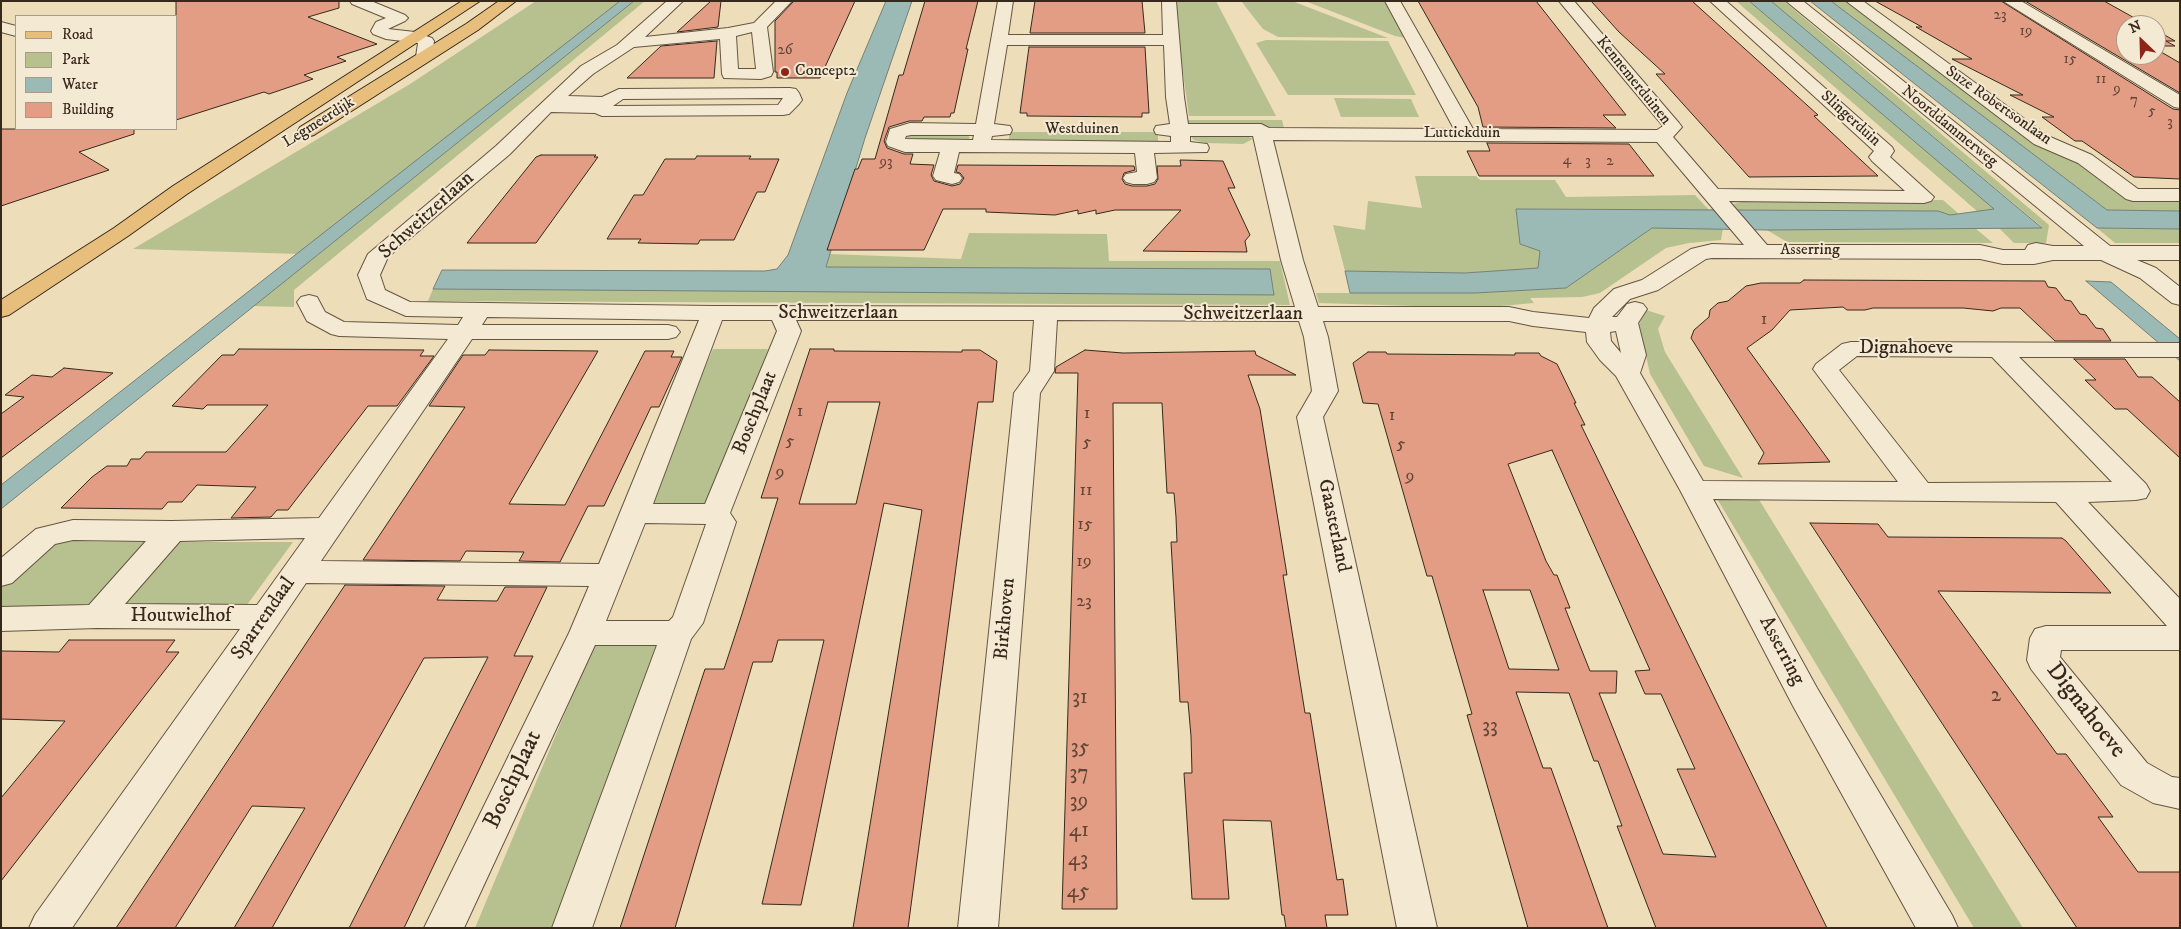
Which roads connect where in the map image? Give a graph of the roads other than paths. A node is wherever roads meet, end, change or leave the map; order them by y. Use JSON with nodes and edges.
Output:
{"nodes":[{"id":1,"x":357,"y":1,"type":"edge"},
{"id":2,"x":473,"y":1,"type":"edge"},
{"id":3,"x":509,"y":1,"type":"edge"},
{"id":4,"x":676,"y":1,"type":"edge"},
{"id":5,"x":785,"y":1,"type":"edge"},
{"id":6,"x":1006,"y":1,"type":"edge"},
{"id":7,"x":1169,"y":1,"type":"edge"},
{"id":8,"x":1392,"y":1,"type":"edge"},
{"id":9,"x":1566,"y":1,"type":"edge"},
{"id":10,"x":1717,"y":1,"type":"edge"},
{"id":11,"x":1793,"y":1,"type":"edge"},
{"id":12,"x":1853,"y":1,"type":"edge"},
{"id":13,"x":2010,"y":1,"type":"edge"},
{"id":14,"x":759,"y":26,"type":"junction"},
{"id":15,"x":1,"y":27,"type":"edge"},
{"id":16,"x":15,"y":31,"type":"edge"},
{"id":17,"x":728,"y":33,"type":"junction"},
{"id":18,"x":414,"y":38,"type":"junction"},
{"id":19,"x":998,"y":40,"type":"junction"},
{"id":20,"x":1170,"y":40,"type":"junction"},
{"id":21,"x":626,"y":45,"type":"junction"},
{"id":22,"x":424,"y":57,"type":"junction"},
{"id":23,"x":2180,"y":103,"type":"edge"},
{"id":24,"x":558,"y":104,"type":"junction"},
{"id":25,"x":604,"y":105,"type":"junction"},
{"id":26,"x":1072,"y":130,"type":"dead end"},
{"id":27,"x":1466,"y":134,"type":"junction"},
{"id":28,"x":1662,"y":136,"type":"junction"},
{"id":29,"x":983,"y":138,"type":"junction"},
{"id":30,"x":1147,"y":139,"type":"junction"},
{"id":31,"x":1181,"y":139,"type":"junction"},
{"id":32,"x":1260,"y":140,"type":"junction"},
{"id":33,"x":951,"y":146,"type":"junction"},
{"id":34,"x":1219,"y":148,"type":"dead end"},
{"id":35,"x":952,"y":178,"type":"dead end"},
{"id":36,"x":1133,"y":178,"type":"dead end"},
{"id":37,"x":2180,"y":195,"type":"edge"},
{"id":38,"x":1719,"y":201,"type":"junction"},
{"id":39,"x":121,"y":232,"type":"junction"},
{"id":40,"x":1761,"y":251,"type":"junction"},
{"id":41,"x":2105,"y":252,"type":"junction"},
{"id":42,"x":2180,"y":253,"type":"edge"},
{"id":43,"x":1650,"y":285,"type":"junction"},
{"id":44,"x":2180,"y":298,"type":"edge"},
{"id":45,"x":309,"y":302,"type":"dead end"},
{"id":46,"x":1,"y":310,"type":"edge"},
{"id":47,"x":1046,"y":314,"type":"junction"},
{"id":48,"x":1309,"y":315,"type":"junction"},
{"id":49,"x":1600,"y":320,"type":"junction"},
{"id":50,"x":473,"y":321,"type":"junction"},
{"id":51,"x":710,"y":322,"type":"junction"},
{"id":52,"x":785,"y":322,"type":"junction"},
{"id":53,"x":1626,"y":323,"type":"junction"},
{"id":54,"x":1998,"y":349,"type":"junction"},
{"id":55,"x":2168,"y":350,"type":"edge"},
{"id":56,"x":1627,"y":372,"type":"junction"},
{"id":57,"x":1694,"y":490,"type":"junction"},
{"id":58,"x":1919,"y":490,"type":"junction"},
{"id":59,"x":2064,"y":493,"type":"junction"},
{"id":60,"x":635,"y":514,"type":"junction"},
{"id":61,"x":716,"y":514,"type":"junction"},
{"id":62,"x":328,"y":528,"type":"junction"},
{"id":63,"x":172,"y":531,"type":"junction"},
{"id":64,"x":297,"y":572,"type":"junction"},
{"id":65,"x":1,"y":575,"type":"edge"},
{"id":66,"x":609,"y":575,"type":"junction"},
{"id":67,"x":97,"y":616,"type":"junction"},
{"id":68,"x":265,"y":617,"type":"junction"},
{"id":69,"x":1,"y":619,"type":"edge"},
{"id":70,"x":2180,"y":620,"type":"edge"},
{"id":71,"x":585,"y":633,"type":"junction"},
{"id":72,"x":677,"y":633,"type":"junction"},
{"id":73,"x":2180,"y":638,"type":"edge"},
{"id":74,"x":2180,"y":794,"type":"edge"},
{"id":75,"x":49,"y":928,"type":"edge"},
{"id":76,"x":444,"y":928,"type":"edge"},
{"id":77,"x":572,"y":928,"type":"edge"},
{"id":78,"x":978,"y":928,"type":"edge"},
{"id":79,"x":1417,"y":928,"type":"edge"},
{"id":80,"x":1938,"y":928,"type":"edge"}],
"edges":[{"from":1,"to":18,"type":"street"},
{"from":2,"to":18,"type":"main road","name":"Legmeerdijk"},
{"from":3,"to":22,"type":"main road","name":"Legmeerdijk"},
{"from":4,"to":21,"type":"street","name":"Schweitzerlaan"},
{"from":5,"to":14,"type":"street"},
{"from":6,"to":19,"type":"street"},
{"from":7,"to":20,"type":"street"},
{"from":8,"to":27,"type":"street"},
{"from":9,"to":28,"type":"street","name":"Kennemerduinen"},
{"from":10,"to":38,"type":"street","name":"Slingerduin"},
{"from":11,"to":41,"type":"street","name":"Noorddammerweg"},
{"from":12,"to":37,"type":"street","name":"Suze Robertsonlaan"},
{"from":13,"to":23,"type":"street"},
{"from":14,"to":17,"type":"street"},
{"from":14,"to":17,"type":"street"},
{"from":15,"to":16,"type":"street"},
{"from":17,"to":21,"type":"street"},
{"from":18,"to":22,"type":"street"},
{"from":18,"to":39,"type":"main road","name":"Legmeerdijk"},
{"from":19,"to":20,"type":"street"},
{"from":19,"to":29,"type":"street"},
{"from":20,"to":31,"type":"street"},
{"from":21,"to":24,"type":"street","name":"Schweitzerlaan"},
{"from":22,"to":39,"type":"main road","name":"Legmeerdijk"},
{"from":24,"to":25,"type":"street"},
{"from":24,"to":50,"type":"street","name":"Schweitzerlaan"},
{"from":25,"to":25,"type":"street"},
{"from":26,"to":29,"type":"street","name":"Westduinen"},
{"from":27,"to":28,"type":"street","name":"Luttickduin"},
{"from":27,"to":32,"type":"street","name":"Luttickduin"},
{"from":28,"to":38,"type":"street","name":"Kennemerduinen"},
{"from":29,"to":30,"type":"street","name":"Luttickduin"},
{"from":29,"to":33,"type":"street","name":"Luttickduin"},
{"from":29,"to":33,"type":"street","name":"Luttickduin"},
{"from":30,"to":31,"type":"street","name":"Luttickduin"},
{"from":30,"to":36,"type":"street"},
{"from":31,"to":32,"type":"street","name":"Luttickduin"},
{"from":31,"to":34,"type":"street","name":"Luttickduin"},
{"from":32,"to":48,"type":"street","name":"Gaasterland"},
{"from":33,"to":35,"type":"street"},
{"from":38,"to":40,"type":"street","name":"Kennemerduinen"},
{"from":39,"to":46,"type":"main road","name":"Legmeerdijk"},
{"from":40,"to":41,"type":"street","name":"Asserring"},
{"from":40,"to":43,"type":"street","name":"Asserring"},
{"from":41,"to":42,"type":"street","name":"Asserring"},
{"from":41,"to":44,"type":"street"},
{"from":43,"to":49,"type":"street","name":"Asserring"},
{"from":43,"to":53,"type":"street"},
{"from":45,"to":50,"type":"street","name":"Schweitzerlaan"},
{"from":47,"to":48,"type":"street","name":"Schweitzerlaan"},
{"from":47,"to":52,"type":"street","name":"Schweitzerlaan"},
{"from":47,"to":78,"type":"street","name":"Birkhoven"},
{"from":48,"to":49,"type":"street","name":"Schweitzerlaan"},
{"from":48,"to":79,"type":"street","name":"Gaasterland"},
{"from":49,"to":53,"type":"street","name":"Schweitzerlaan"},
{"from":49,"to":56,"type":"street","name":"Asserring"},
{"from":50,"to":51,"type":"street","name":"Schweitzerlaan"},
{"from":50,"to":62,"type":"street","name":"Sparrendaal"},
{"from":51,"to":52,"type":"street","name":"Schweitzerlaan"},
{"from":51,"to":60,"type":"street","name":"Boschplaat"},
{"from":52,"to":61,"type":"street","name":"Boschplaat"},
{"from":53,"to":56,"type":"street"},
{"from":54,"to":55,"type":"street","name":"Dignahoeve"},
{"from":54,"to":58,"type":"street","name":"Dignahoeve"},
{"from":54,"to":59,"type":"street"},
{"from":56,"to":57,"type":"street","name":"Asserring"},
{"from":57,"to":58,"type":"street"},
{"from":57,"to":80,"type":"street","name":"Asserring"},
{"from":58,"to":59,"type":"street"},
{"from":59,"to":70,"type":"street"},
{"from":60,"to":61,"type":"street"},
{"from":60,"to":66,"type":"street","name":"Boschplaat"},
{"from":61,"to":72,"type":"street","name":"Boschplaat"},
{"from":62,"to":63,"type":"street"},
{"from":62,"to":64,"type":"street","name":"Sparrendaal"},
{"from":63,"to":65,"type":"street"},
{"from":63,"to":67,"type":"street","name":"Houtwielhof"},
{"from":64,"to":66,"type":"street"},
{"from":64,"to":68,"type":"street","name":"Sparrendaal"},
{"from":66,"to":71,"type":"street","name":"Boschplaat"},
{"from":67,"to":68,"type":"street","name":"Houtwielhof"},
{"from":67,"to":69,"type":"street","name":"Houtwielhof"},
{"from":68,"to":75,"type":"street","name":"Sparrendaal"},
{"from":71,"to":72,"type":"street"},
{"from":71,"to":76,"type":"street","name":"Boschplaat"},
{"from":72,"to":77,"type":"street","name":"Boschplaat"},
{"from":73,"to":74,"type":"street","name":"Dignahoeve"}]}
